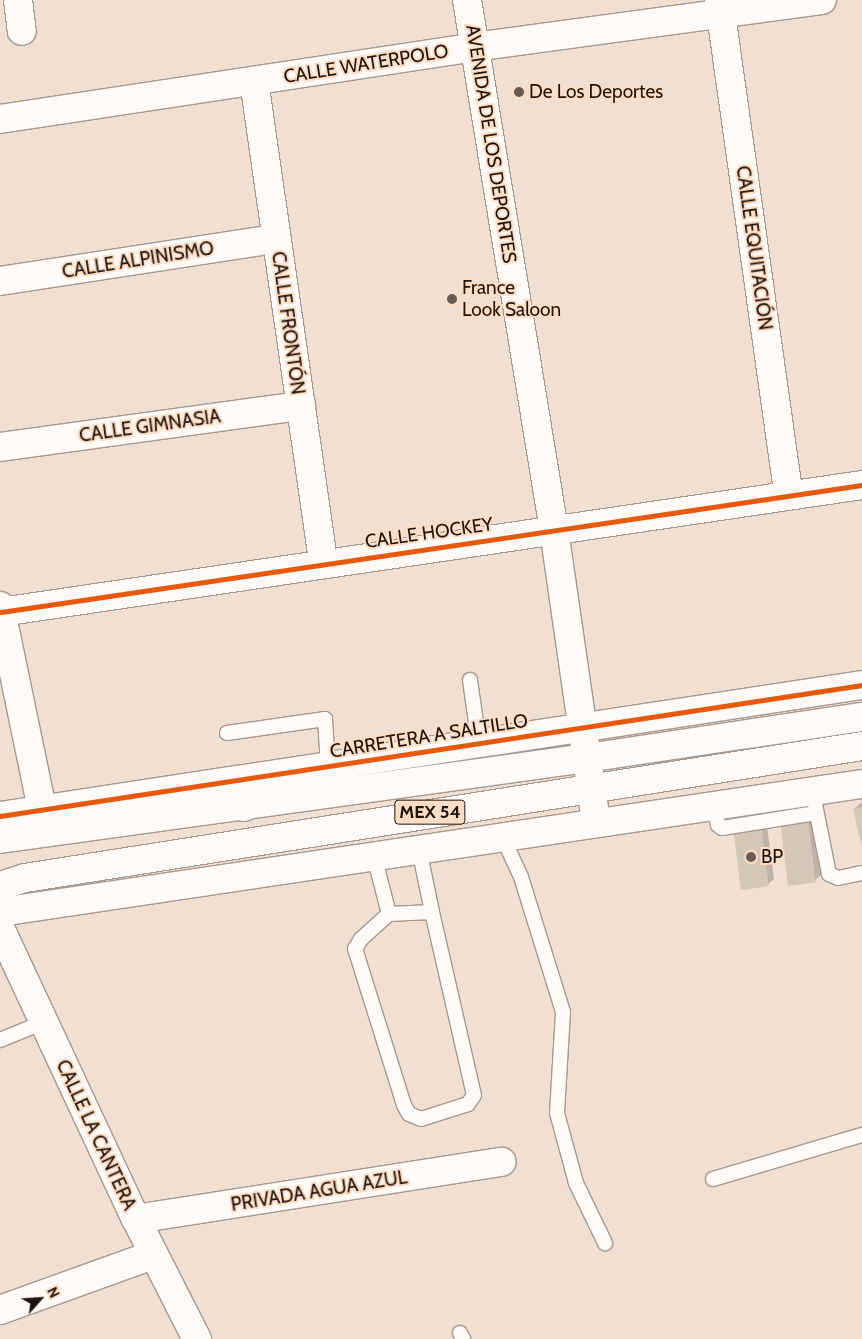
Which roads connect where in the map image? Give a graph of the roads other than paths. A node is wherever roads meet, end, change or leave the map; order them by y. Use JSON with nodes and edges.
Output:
{"nodes":[{"id":1,"x":18,"y":0,"type":"edge"},
{"id":2,"x":467,"y":0,"type":"edge"},
{"id":3,"x":822,"y":0,"type":"edge"},
{"id":4,"x":720,"y":7,"type":"edge"},
{"id":5,"x":22,"y":31,"type":"dead end"},
{"id":6,"x":474,"y":47,"type":"junction"},
{"id":7,"x":254,"y":82,"type":"junction"},
{"id":8,"x":0,"y":119,"type":"edge"},
{"id":9,"x":276,"y":239,"type":"junction"},
{"id":10,"x":0,"y":281,"type":"edge"},
{"id":11,"x":300,"y":406,"type":"junction"},
{"id":12,"x":0,"y":447,"type":"edge"},
{"id":13,"x":862,"y":485,"type":"edge"},
{"id":14,"x":789,"y":495,"type":"junction"},
{"id":15,"x":554,"y":530,"type":"junction"},
{"id":16,"x":324,"y":564,"type":"junction"},
{"id":17,"x":1,"y":609,"type":"edge"},
{"id":18,"x":470,"y":680,"type":"dead end"},
{"id":19,"x":862,"y":685,"type":"edge"},
{"id":20,"x":862,"y":716,"type":"edge"},
{"id":21,"x":582,"y":728,"type":"junction"},
{"id":22,"x":227,"y":733,"type":"dead end"},
{"id":23,"x":479,"y":744,"type":"junction"},
{"id":24,"x":862,"y":746,"type":"edge"},
{"id":25,"x":587,"y":758,"type":"junction"},
{"id":26,"x":328,"y":768,"type":"junction"},
{"id":27,"x":267,"y":777,"type":"junction"},
{"id":28,"x":862,"y":784,"type":"edge"},
{"id":29,"x":591,"y":786,"type":"junction"},
{"id":30,"x":815,"y":802,"type":"junction"},
{"id":31,"x":244,"y":806,"type":"junction"},
{"id":32,"x":42,"y":809,"type":"junction"},
{"id":33,"x":0,"y":816,"type":"edge"},
{"id":34,"x":596,"y":822,"type":"junction"},
{"id":35,"x":502,"y":836,"type":"junction"},
{"id":36,"x":0,"y":839,"type":"edge"},
{"id":37,"x":419,"y":849,"type":"junction"},
{"id":38,"x":374,"y":856,"type":"junction"},
{"id":39,"x":862,"y":873,"type":"edge"},
{"id":40,"x":0,"y":886,"type":"edge"},
{"id":41,"x":0,"y":912,"type":"edge"},
{"id":42,"x":432,"y":912,"type":"junction"},
{"id":43,"x":389,"y":914,"type":"junction"},
{"id":44,"x":0,"y":928,"type":"edge"},
{"id":45,"x":44,"y":1022,"type":"junction"},
{"id":46,"x":0,"y":1040,"type":"edge"},
{"id":47,"x":862,"y":1135,"type":"edge"},
{"id":48,"x":502,"y":1162,"type":"dead end"},
{"id":49,"x":713,"y":1179,"type":"dead end"},
{"id":50,"x":136,"y":1219,"type":"junction"},
{"id":51,"x":605,"y":1243,"type":"dead end"},
{"id":52,"x":153,"y":1254,"type":"junction"},
{"id":53,"x":0,"y":1310,"type":"edge"},
{"id":54,"x":197,"y":1339,"type":"edge"}],
"edges":[{"from":1,"to":5,"type":"street"},
{"from":2,"to":6,"type":"street","name":"AVENIDA DE LOS DEPORTES"},
{"from":3,"to":4,"type":"street","name":"CALLE WATERPOLO"},
{"from":4,"to":6,"type":"street","name":"CALLE WATERPOLO"},
{"from":4,"to":14,"type":"street","name":"CALLE EQUITACIÓN"},
{"from":6,"to":7,"type":"street","name":"CALLE WATERPOLO"},
{"from":6,"to":15,"type":"street","name":"AVENIDA DE LOS DEPORTES"},
{"from":7,"to":8,"type":"street","name":"CALLE WATERPOLO"},
{"from":7,"to":9,"type":"street","name":"CALLE FRONTÓN"},
{"from":9,"to":10,"type":"street","name":"CALLE ALPINISMO"},
{"from":9,"to":11,"type":"street","name":"CALLE FRONTÓN"},
{"from":11,"to":12,"type":"street","name":"CALLE GIMNASIA"},
{"from":11,"to":16,"type":"street","name":"CALLE FRONTÓN"},
{"from":13,"to":14,"type":"street","name":"CALLE HOCKEY"},
{"from":14,"to":15,"type":"street","name":"CALLE HOCKEY"},
{"from":15,"to":16,"type":"street","name":"CALLE HOCKEY"},
{"from":15,"to":21,"type":"street","name":"AVENIDA DE LOS DEPORTES"},
{"from":16,"to":17,"type":"street","name":"CALLE HOCKEY"},
{"from":17,"to":32,"type":"street"},
{"from":18,"to":23,"type":"lane"},
{"from":19,"to":21,"type":"street","name":"CARRETERA A SALTILLO"},
{"from":20,"to":25,"type":"street","number":"MEX 54"},
{"from":21,"to":23,"type":"street","name":"CARRETERA A SALTILLO"},
{"from":21,"to":25,"type":"street","name":"AVENIDA DE LOS DEPORTES"},
{"from":22,"to":26,"type":"lane"},
{"from":23,"to":26,"type":"street","name":"CARRETERA A SALTILLO"},
{"from":24,"to":29,"type":"street","number":"MEX 54"},
{"from":25,"to":29,"type":"street","name":"AVENIDA DE LOS DEPORTES"},
{"from":25,"to":31,"type":"street","number":"MEX 54"},
{"from":26,"to":27,"type":"street","name":"CARRETERA A SALTILLO"},
{"from":27,"to":31,"type":"street"},
{"from":27,"to":32,"type":"street","name":"CARRETERA A SALTILLO"},
{"from":28,"to":30,"type":"street"},
{"from":29,"to":34,"type":"street","name":"AVENIDA DE LOS DEPORTES"},
{"from":29,"to":40,"type":"street","number":"MEX 54"},
{"from":30,"to":34,"type":"street"},
{"from":30,"to":39,"type":"lane"},
{"from":31,"to":36,"type":"street","number":"MEX 54"},
{"from":32,"to":33,"type":"street","name":"CARRETERA A SALTILLO"},
{"from":34,"to":35,"type":"street"},
{"from":35,"to":37,"type":"street"},
{"from":35,"to":51,"type":"lane"},
{"from":37,"to":38,"type":"street"},
{"from":37,"to":42,"type":"lane"},
{"from":38,"to":41,"type":"street"},
{"from":38,"to":43,"type":"lane"},
{"from":42,"to":43,"type":"lane"},
{"from":42,"to":43,"type":"lane"},
{"from":44,"to":45,"type":"street","name":"CALLE LA CANTERA"},
{"from":45,"to":46,"type":"lane"},
{"from":45,"to":50,"type":"street","name":"CALLE LA CANTERA"},
{"from":47,"to":49,"type":"lane"},
{"from":48,"to":50,"type":"street","name":"PRIVADA AGUA AZUL"},
{"from":50,"to":52,"type":"street","name":"CALLE LA CANTERA"},
{"from":52,"to":53,"type":"street"},
{"from":52,"to":54,"type":"street","name":"CALLE LA CANTERA"}]}
